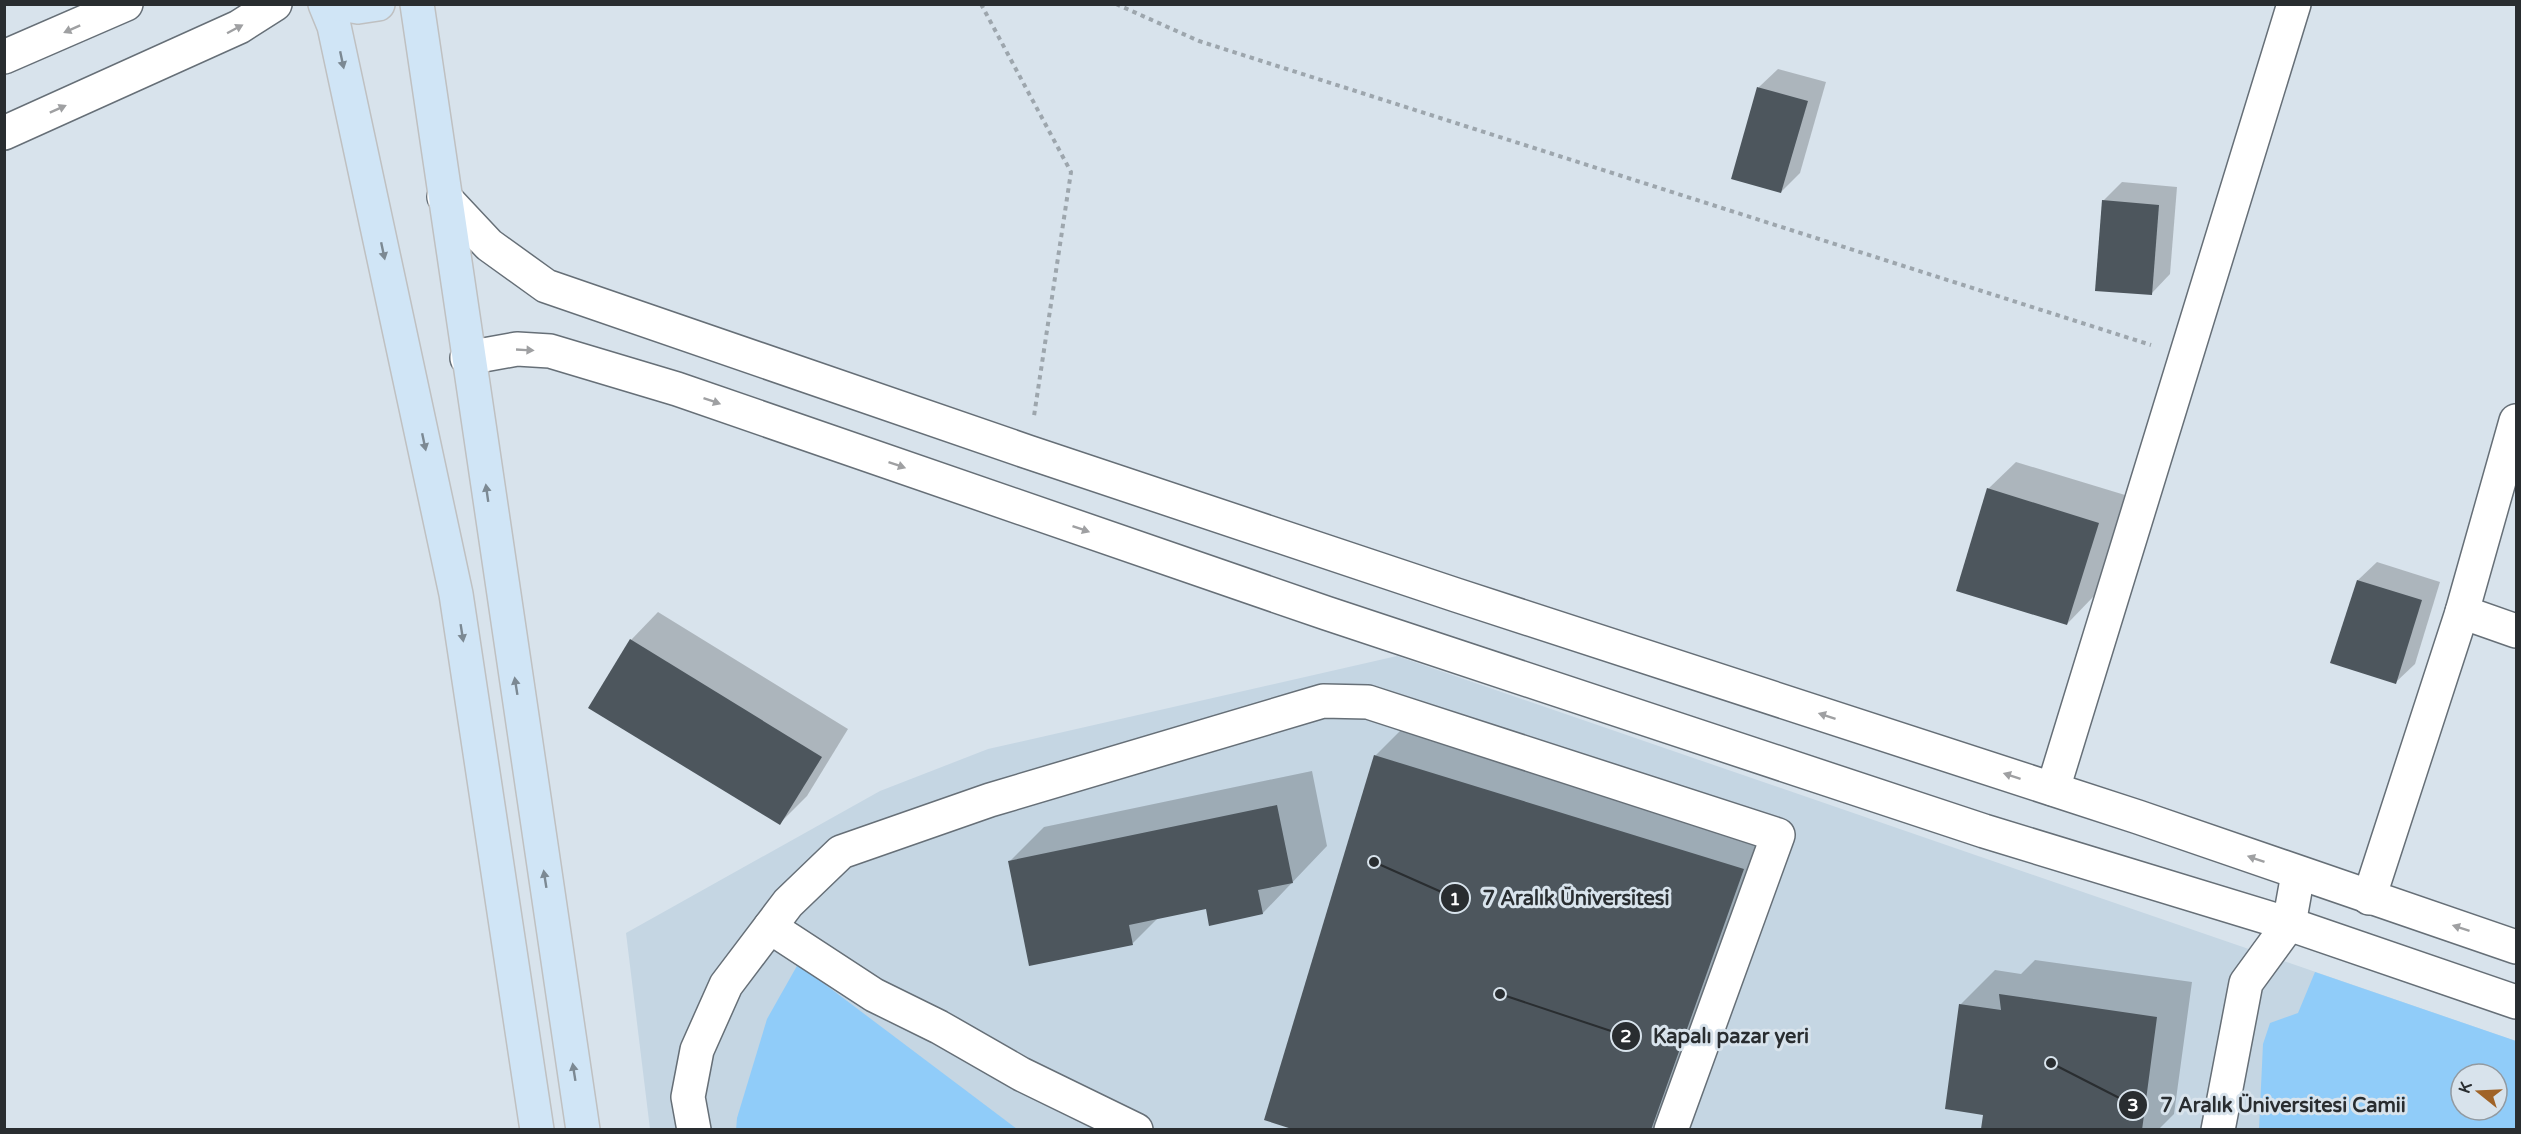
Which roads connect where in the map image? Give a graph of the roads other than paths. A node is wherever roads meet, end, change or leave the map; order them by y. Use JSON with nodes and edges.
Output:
{"nodes":[{"id":1,"x":126,"y":4,"type":"edge"},
{"id":2,"x":275,"y":4,"type":"edge"},
{"id":3,"x":325,"y":4,"type":"edge"},
{"id":4,"x":339,"y":4,"type":"edge"},
{"id":5,"x":378,"y":4,"type":"edge"},
{"id":6,"x":417,"y":4,"type":"edge"},
{"id":7,"x":2294,"y":4,"type":"edge"},
{"id":8,"x":4,"y":57,"type":"edge"},
{"id":9,"x":4,"y":133,"type":"edge"},
{"id":10,"x":444,"y":197,"type":"junction"},
{"id":11,"x":467,"y":358,"type":"junction"},
{"id":12,"x":2517,"y":421,"type":"edge"},
{"id":13,"x":2462,"y":612,"type":"junction"},
{"id":14,"x":2517,"y":631,"type":"edge"},
{"id":15,"x":2053,"y":789,"type":"junction"},
{"id":16,"x":2298,"y":874,"type":"junction"},
{"id":17,"x":2369,"y":898,"type":"junction"},
{"id":18,"x":2289,"y":924,"type":"junction"},
{"id":19,"x":770,"y":927,"type":"junction"},
{"id":20,"x":2517,"y":947,"type":"edge"},
{"id":21,"x":2517,"y":1002,"type":"edge"},
{"id":22,"x":537,"y":1130,"type":"edge"},
{"id":23,"x":583,"y":1130,"type":"edge"},
{"id":24,"x":694,"y":1130,"type":"edge"},
{"id":25,"x":1136,"y":1130,"type":"edge"},
{"id":26,"x":1671,"y":1130,"type":"edge"},
{"id":27,"x":2218,"y":1130,"type":"edge"}],
"edges":[{"from":1,"to":8,"type":"street","one_way":true},
{"from":9,"to":2,"type":"street","one_way":true},
{"from":3,"to":22,"type":"main road","one_way":true},
{"from":4,"to":5,"type":"main road"},
{"from":6,"to":10,"type":"main road"},
{"from":7,"to":15,"type":"street"},
{"from":10,"to":11,"type":"main road"},
{"from":15,"to":10,"type":"street","one_way":true},
{"from":11,"to":18,"type":"street","one_way":true},
{"from":23,"to":11,"type":"main road","one_way":true},
{"from":12,"to":13,"type":"street"},
{"from":13,"to":14,"type":"street"},
{"from":13,"to":17,"type":"street"},
{"from":16,"to":15,"type":"street","one_way":true},
{"from":16,"to":17,"type":"street"},
{"from":16,"to":18,"type":"street"},
{"from":20,"to":17,"type":"street","one_way":true},
{"from":18,"to":21,"type":"street"},
{"from":18,"to":27,"type":"street"},
{"from":19,"to":24,"type":"street"},
{"from":19,"to":25,"type":"street"},
{"from":19,"to":26,"type":"street"}]}
